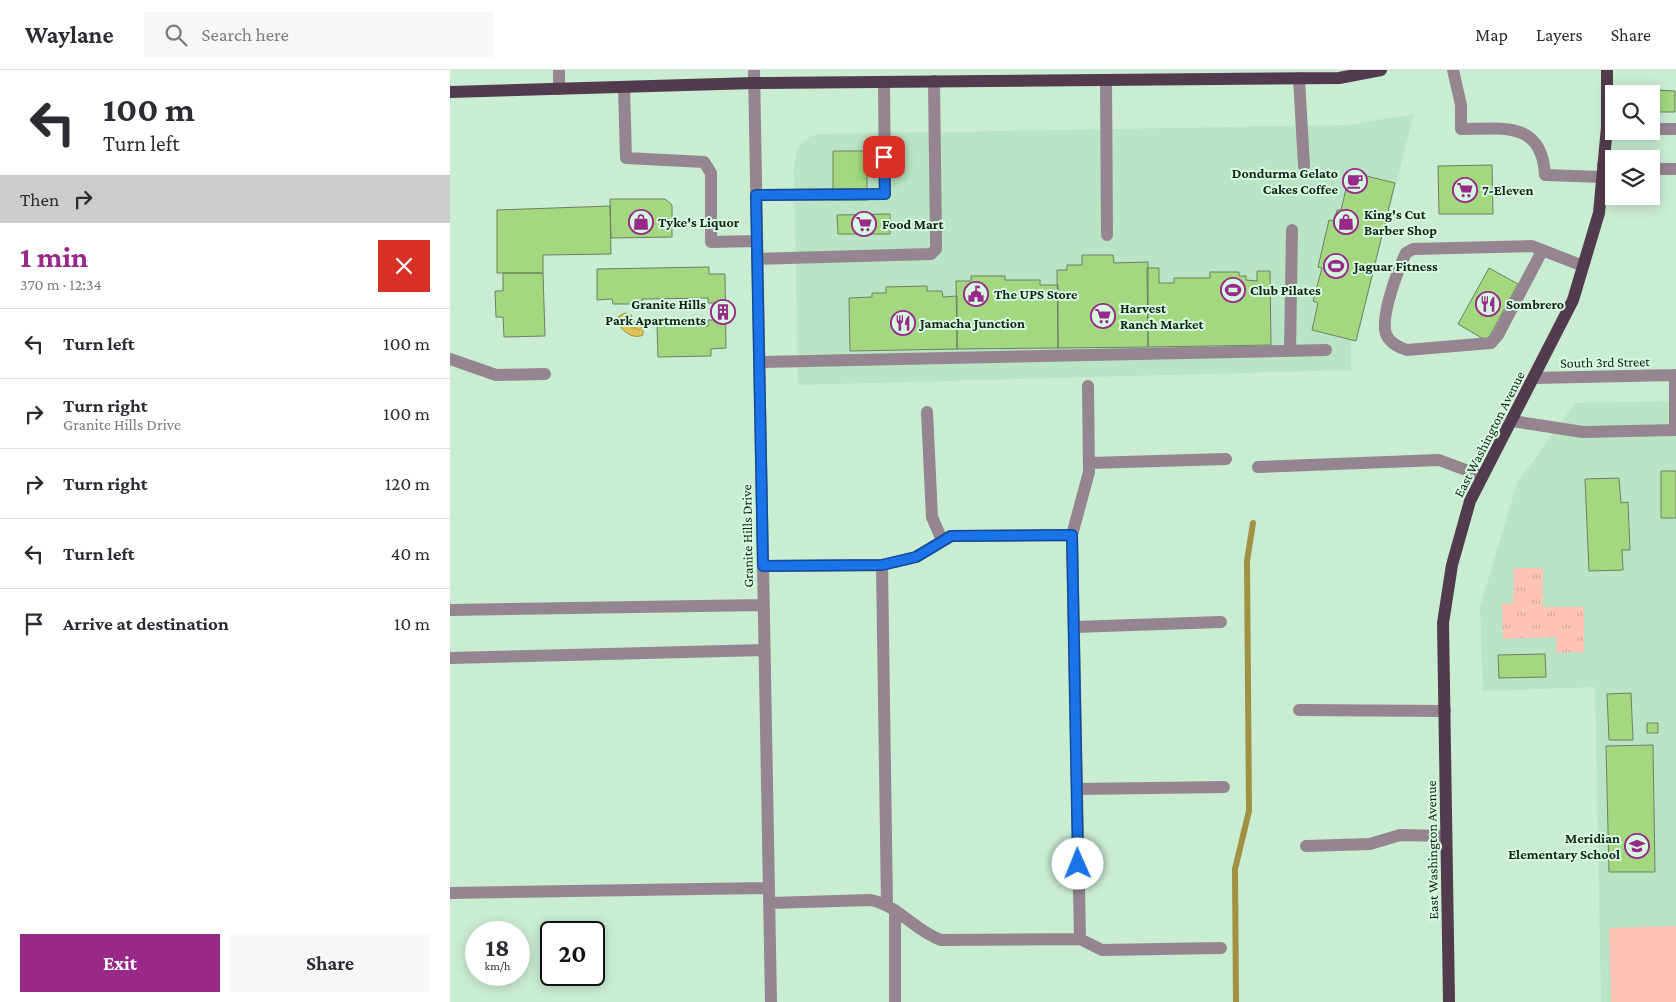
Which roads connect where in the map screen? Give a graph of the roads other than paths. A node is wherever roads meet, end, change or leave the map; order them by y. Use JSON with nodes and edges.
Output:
{"nodes":[{"id":1,"x":559,"y":70,"type":"edge"},
{"id":2,"x":1381,"y":70,"type":"edge"},
{"id":3,"x":1453,"y":70,"type":"edge"},
{"id":4,"x":1607,"y":70,"type":"edge"},
{"id":5,"x":754,"y":76,"type":"edge"},
{"id":6,"x":1299,"y":78,"type":"junction"},
{"id":7,"x":1106,"y":80,"type":"junction"},
{"id":8,"x":934,"y":81,"type":"junction"},
{"id":9,"x":884,"y":82,"type":"junction"},
{"id":10,"x":1608,"y":85,"type":"edge"},
{"id":11,"x":624,"y":87,"type":"junction"},
{"id":12,"x":559,"y":89,"type":"junction"},
{"id":13,"x":450,"y":92,"type":"edge"},
{"id":14,"x":1660,"y":129,"type":"edge"},
{"id":15,"x":1676,"y":129,"type":"edge"},
{"id":16,"x":1304,"y":166,"type":"dead end"},
{"id":17,"x":1605,"y":169,"type":"edge"},
{"id":18,"x":1660,"y":170,"type":"edge"},
{"id":19,"x":1676,"y":170,"type":"edge"},
{"id":20,"x":1605,"y":175,"type":"edge"},
{"id":21,"x":756,"y":195,"type":"junction"},
{"id":22,"x":1292,"y":230,"type":"dead end"},
{"id":23,"x":1107,"y":235,"type":"dead end"},
{"id":24,"x":757,"y":241,"type":"junction"},
{"id":25,"x":1542,"y":251,"type":"junction"},
{"id":26,"x":757,"y":259,"type":"junction"},
{"id":27,"x":1583,"y":266,"type":"junction"},
{"id":28,"x":1326,"y":350,"type":"dead end"},
{"id":29,"x":1290,"y":351,"type":"junction"},
{"id":30,"x":450,"y":359,"type":"edge"},
{"id":31,"x":759,"y":362,"type":"junction"},
{"id":32,"x":545,"y":374,"type":"dead end"},
{"id":33,"x":1676,"y":375,"type":"edge"},
{"id":34,"x":1534,"y":378,"type":"junction"},
{"id":35,"x":1088,"y":386,"type":"dead end"},
{"id":36,"x":927,"y":412,"type":"dead end"},
{"id":37,"x":1512,"y":421,"type":"junction"},
{"id":38,"x":1676,"y":430,"type":"edge"},
{"id":39,"x":1226,"y":459,"type":"dead end"},
{"id":40,"x":1089,"y":463,"type":"junction"},
{"id":41,"x":1258,"y":467,"type":"dead end"},
{"id":42,"x":1482,"y":476,"type":"junction"},
{"id":43,"x":1072,"y":535,"type":"junction"},
{"id":44,"x":942,"y":540,"type":"junction"},
{"id":45,"x":882,"y":565,"type":"junction"},
{"id":46,"x":763,"y":566,"type":"junction"},
{"id":47,"x":763,"y":605,"type":"junction"},
{"id":48,"x":450,"y":610,"type":"edge"},
{"id":49,"x":1221,"y":622,"type":"dead end"},
{"id":50,"x":1074,"y":627,"type":"junction"},
{"id":51,"x":764,"y":650,"type":"junction"},
{"id":52,"x":450,"y":658,"type":"edge"},
{"id":53,"x":1299,"y":710,"type":"dead end"},
{"id":54,"x":1445,"y":711,"type":"junction"},
{"id":55,"x":1224,"y":787,"type":"dead end"},
{"id":56,"x":1077,"y":790,"type":"junction"},
{"id":57,"x":1446,"y":836,"type":"junction"},
{"id":58,"x":1306,"y":846,"type":"dead end"},
{"id":59,"x":769,"y":888,"type":"junction"},
{"id":60,"x":450,"y":893,"type":"edge"},
{"id":61,"x":769,"y":903,"type":"junction"},
{"id":62,"x":891,"y":907,"type":"junction"},
{"id":63,"x":1080,"y":939,"type":"junction"},
{"id":64,"x":1221,"y":948,"type":"dead end"},
{"id":65,"x":771,"y":1002,"type":"edge"},
{"id":66,"x":895,"y":1002,"type":"edge"},
{"id":67,"x":1449,"y":1002,"type":"edge"}],
"edges":[{"from":1,"to":12,"type":"street"},
{"from":2,"to":6,"type":"main road"},
{"from":3,"to":17,"type":"street"},
{"from":4,"to":10,"type":"main road","name":"East Washington Avenue"},
{"from":5,"to":9,"type":"main road"},
{"from":5,"to":11,"type":"main road"},
{"from":5,"to":21,"type":"street","name":"Granite Hills Drive"},
{"from":6,"to":7,"type":"main road"},
{"from":6,"to":16,"type":"street"},
{"from":7,"to":8,"type":"main road"},
{"from":7,"to":23,"type":"street"},
{"from":8,"to":9,"type":"main road"},
{"from":8,"to":26,"type":"street"},
{"from":9,"to":21,"type":"street"},
{"from":11,"to":12,"type":"main road"},
{"from":11,"to":24,"type":"street"},
{"from":12,"to":13,"type":"main road"},
{"from":14,"to":15,"type":"street"},
{"from":18,"to":19,"type":"street"},
{"from":20,"to":27,"type":"main road","name":"East Washington Avenue"},
{"from":21,"to":24,"type":"street","name":"Granite Hills Drive"},
{"from":22,"to":29,"type":"street"},
{"from":24,"to":26,"type":"street","name":"Granite Hills Drive"},
{"from":25,"to":25,"type":"street"},
{"from":25,"to":27,"type":"street"},
{"from":26,"to":31,"type":"street","name":"Granite Hills Drive"},
{"from":27,"to":34,"type":"main road","name":"East Washington Avenue"},
{"from":28,"to":29,"type":"street"},
{"from":29,"to":31,"type":"street"},
{"from":30,"to":32,"type":"street"},
{"from":31,"to":46,"type":"street","name":"Granite Hills Drive"},
{"from":33,"to":34,"type":"street","name":"South 3rd Street"},
{"from":33,"to":38,"type":"street"},
{"from":34,"to":37,"type":"main road","name":"East Washington Avenue"},
{"from":35,"to":40,"type":"street"},
{"from":36,"to":44,"type":"street"},
{"from":37,"to":38,"type":"street"},
{"from":37,"to":42,"type":"main road","name":"East Washington Avenue"},
{"from":39,"to":40,"type":"street"},
{"from":40,"to":43,"type":"street"},
{"from":41,"to":42,"type":"street"},
{"from":42,"to":54,"type":"main road","name":"East Washington Avenue"},
{"from":43,"to":44,"type":"street"},
{"from":43,"to":50,"type":"street"},
{"from":44,"to":45,"type":"street"},
{"from":45,"to":46,"type":"street"},
{"from":45,"to":62,"type":"street"},
{"from":46,"to":47,"type":"street","name":"Granite Hills Drive"},
{"from":47,"to":48,"type":"street"},
{"from":47,"to":51,"type":"street","name":"Granite Hills Drive"},
{"from":49,"to":50,"type":"street"},
{"from":50,"to":56,"type":"street"},
{"from":51,"to":52,"type":"street"},
{"from":51,"to":59,"type":"street","name":"Granite Hills Drive"},
{"from":53,"to":54,"type":"street"},
{"from":54,"to":57,"type":"main road","name":"East Washington Avenue"},
{"from":55,"to":56,"type":"street"},
{"from":56,"to":63,"type":"street"},
{"from":57,"to":58,"type":"street"},
{"from":57,"to":67,"type":"main road","name":"East Washington Avenue"},
{"from":59,"to":60,"type":"street"},
{"from":59,"to":61,"type":"street","name":"Granite Hills Drive"},
{"from":61,"to":62,"type":"street"},
{"from":61,"to":65,"type":"street","name":"Granite Hills Drive"},
{"from":62,"to":63,"type":"street"},
{"from":62,"to":66,"type":"street"},
{"from":63,"to":64,"type":"street"}]}
